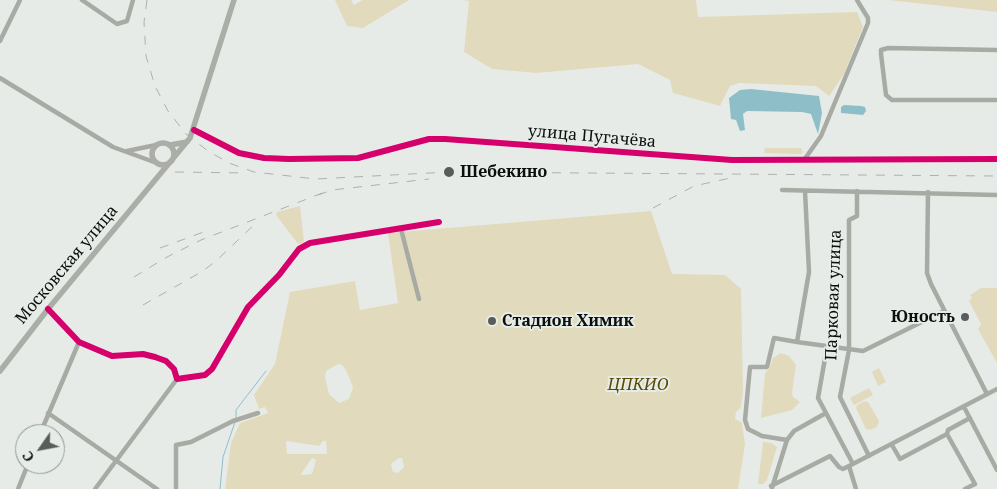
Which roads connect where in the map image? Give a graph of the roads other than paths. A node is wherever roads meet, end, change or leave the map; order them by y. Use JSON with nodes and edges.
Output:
{"nodes":[{"id":1,"x":20,"y":0,"type":"edge"},
{"id":2,"x":82,"y":0,"type":"edge"},
{"id":3,"x":133,"y":0,"type":"edge"},
{"id":4,"x":234,"y":0,"type":"edge"},
{"id":5,"x":857,"y":0,"type":"edge"},
{"id":6,"x":0,"y":41,"type":"edge"},
{"id":7,"x":997,"y":50,"type":"edge"},
{"id":8,"x":0,"y":78,"type":"edge"},
{"id":9,"x":997,"y":100,"type":"edge"},
{"id":10,"x":194,"y":130,"type":"junction"},
{"id":11,"x":187,"y":142,"type":"junction"},
{"id":12,"x":156,"y":145,"type":"junction"},
{"id":13,"x":170,"y":145,"type":"junction"},
{"id":14,"x":125,"y":151,"type":"junction"},
{"id":15,"x":997,"y":158,"type":"edge"},
{"id":16,"x":804,"y":160,"type":"junction"},
{"id":17,"x":154,"y":162,"type":"junction"},
{"id":18,"x":172,"y":162,"type":"junction"},
{"id":19,"x":158,"y":179,"type":"junction"},
{"id":20,"x":782,"y":190,"type":"dead end"},
{"id":21,"x":805,"y":191,"type":"junction"},
{"id":22,"x":857,"y":191,"type":"junction"},
{"id":23,"x":928,"y":192,"type":"junction"},
{"id":24,"x":997,"y":195,"type":"edge"},
{"id":25,"x":439,"y":222,"type":"dead end"},
{"id":26,"x":401,"y":229,"type":"junction"},
{"id":27,"x":419,"y":299,"type":"dead end"},
{"id":28,"x":48,"y":310,"type":"junction"},
{"id":29,"x":944,"y":311,"type":"junction"},
{"id":30,"x":79,"y":342,"type":"junction"},
{"id":31,"x":797,"y":342,"type":"junction"},
{"id":32,"x":827,"y":347,"type":"junction"},
{"id":33,"x":849,"y":350,"type":"junction"},
{"id":34,"x":0,"y":371,"type":"edge"},
{"id":35,"x":177,"y":379,"type":"junction"},
{"id":36,"x":997,"y":389,"type":"edge"},
{"id":37,"x":987,"y":394,"type":"junction"},
{"id":38,"x":964,"y":406,"type":"junction"},
{"id":39,"x":48,"y":413,"type":"junction"},
{"id":40,"x":258,"y":413,"type":"dead end"},
{"id":41,"x":826,"y":413,"type":"junction"},
{"id":42,"x":970,"y":418,"type":"junction"},
{"id":43,"x":44,"y":424,"type":"edge"},
{"id":44,"x":947,"y":434,"type":"junction"},
{"id":45,"x":787,"y":440,"type":"junction"},
{"id":46,"x":892,"y":445,"type":"junction"},
{"id":47,"x":869,"y":456,"type":"junction"},
{"id":48,"x":116,"y":460,"type":"junction"},
{"id":49,"x":851,"y":465,"type":"junction"},
{"id":50,"x":997,"y":470,"type":"edge"},
{"id":51,"x":24,"y":474,"type":"edge"},
{"id":52,"x":772,"y":488,"type":"edge"},
{"id":53,"x":18,"y":489,"type":"edge"},
{"id":54,"x":95,"y":489,"type":"edge"},
{"id":55,"x":157,"y":489,"type":"edge"},
{"id":56,"x":176,"y":489,"type":"edge"},
{"id":57,"x":856,"y":489,"type":"edge"},
{"id":58,"x":965,"y":489,"type":"edge"}],
"edges":[{"from":1,"to":6,"type":"street"},
{"from":2,"to":3,"type":"street"},
{"from":4,"to":10,"type":"main road","name":"Московская улица"},
{"from":5,"to":16,"type":"street"},
{"from":7,"to":9,"type":"street"},
{"from":8,"to":14,"type":"street"},
{"from":10,"to":11,"type":"main road","name":"Московская улица"},
{"from":10,"to":16,"type":"street","name":"улица Пугачёва"},
{"from":11,"to":13,"type":"main road"},
{"from":11,"to":18,"type":"main road","name":"Московская улица"},
{"from":12,"to":13,"type":"main road"},
{"from":12,"to":14,"type":"street"},
{"from":12,"to":17,"type":"main road"},
{"from":13,"to":18,"type":"main road"},
{"from":14,"to":17,"type":"street"},
{"from":15,"to":16,"type":"street","name":"улица Пугачёва"},
{"from":17,"to":18,"type":"main road"},
{"from":17,"to":19,"type":"main road"},
{"from":18,"to":19,"type":"main road","name":"Московская улица"},
{"from":19,"to":28,"type":"main road","name":"Московская улица"},
{"from":20,"to":21,"type":"street"},
{"from":21,"to":22,"type":"street"},
{"from":21,"to":31,"type":"street"},
{"from":22,"to":23,"type":"street"},
{"from":22,"to":33,"type":"street","name":"Парковая улица"},
{"from":23,"to":24,"type":"street"},
{"from":23,"to":29,"type":"street"},
{"from":25,"to":26,"type":"street"},
{"from":26,"to":27,"type":"street"},
{"from":26,"to":35,"type":"street"},
{"from":28,"to":30,"type":"street"},
{"from":28,"to":34,"type":"main road","name":"Московская улица"},
{"from":29,"to":33,"type":"street"},
{"from":29,"to":37,"type":"street"},
{"from":30,"to":35,"type":"street"},
{"from":30,"to":39,"type":"street"},
{"from":31,"to":32,"type":"street"},
{"from":31,"to":45,"type":"street"},
{"from":32,"to":33,"type":"street"},
{"from":32,"to":41,"type":"street"},
{"from":33,"to":47,"type":"street","name":"Парковая улица"},
{"from":35,"to":48,"type":"street"},
{"from":36,"to":37,"type":"street"},
{"from":37,"to":38,"type":"street"},
{"from":38,"to":42,"type":"street"},
{"from":38,"to":46,"type":"street"},
{"from":39,"to":43,"type":"street"},
{"from":39,"to":48,"type":"street"},
{"from":40,"to":56,"type":"street"},
{"from":41,"to":45,"type":"street"},
{"from":41,"to":49,"type":"street"},
{"from":42,"to":44,"type":"street"},
{"from":42,"to":50,"type":"street"},
{"from":44,"to":46,"type":"street"},
{"from":44,"to":58,"type":"street"},
{"from":45,"to":52,"type":"street"},
{"from":46,"to":47,"type":"street"},
{"from":47,"to":49,"type":"street"},
{"from":48,"to":54,"type":"street"},
{"from":48,"to":55,"type":"street"},
{"from":49,"to":52,"type":"street"},
{"from":49,"to":57,"type":"street"},
{"from":51,"to":53,"type":"street"}]}
